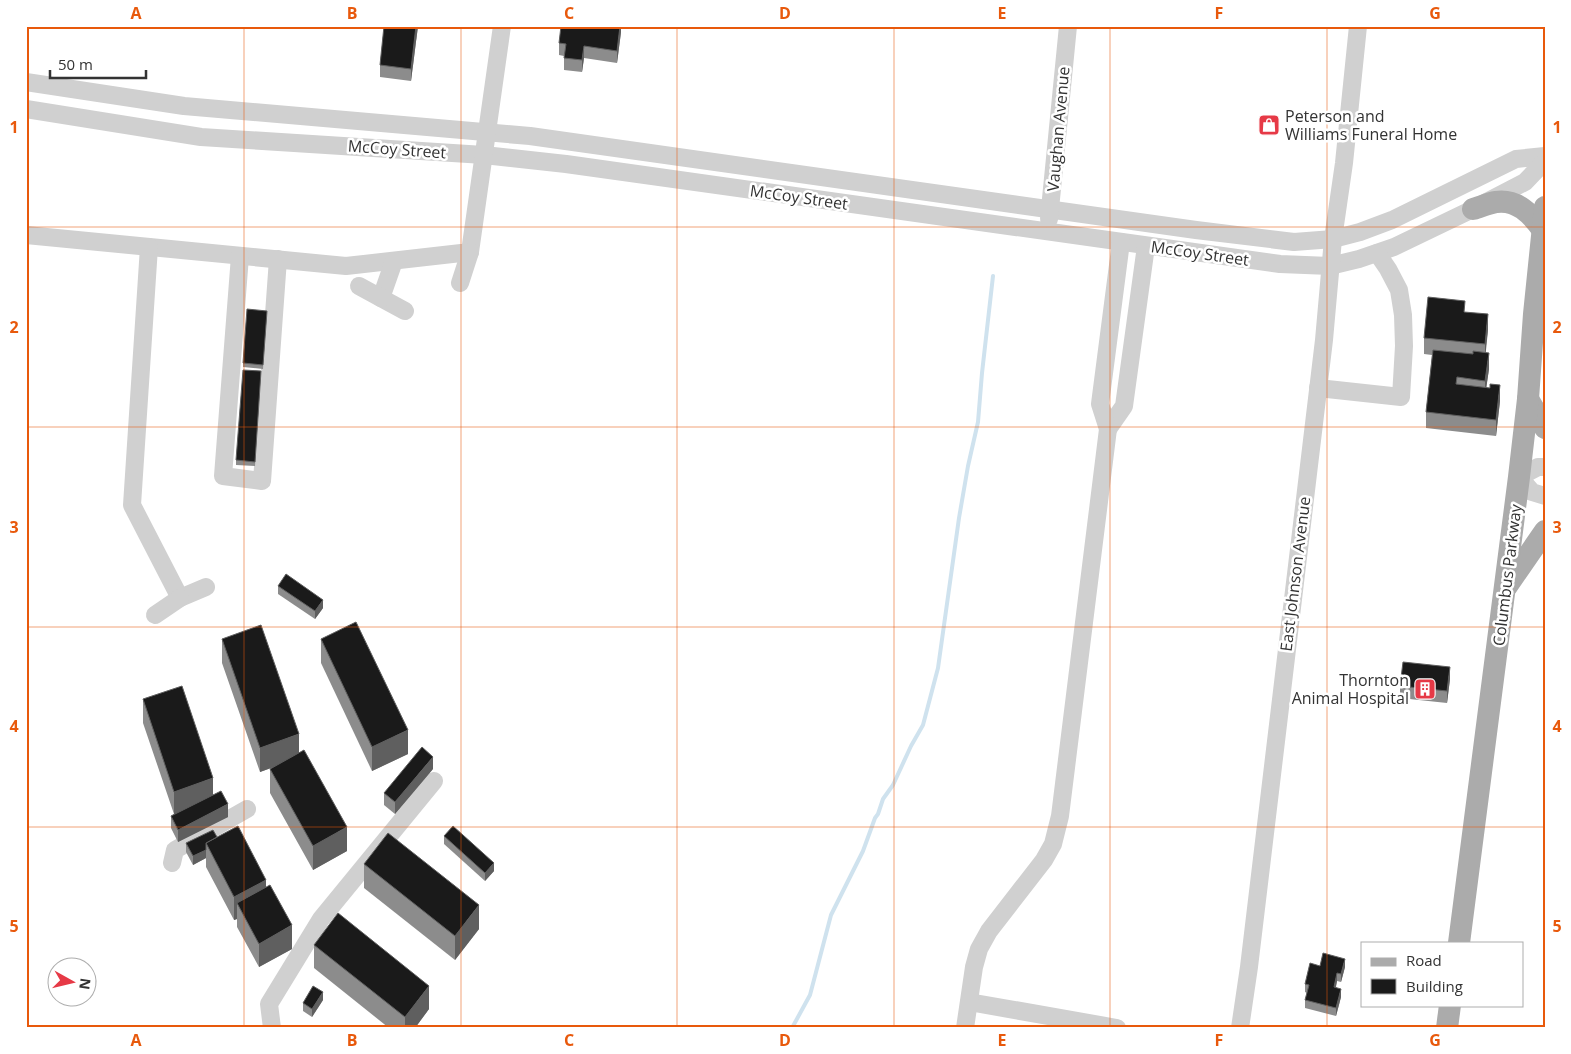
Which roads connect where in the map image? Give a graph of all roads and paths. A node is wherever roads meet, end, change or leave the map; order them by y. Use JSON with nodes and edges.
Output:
{"nodes":[{"id":1,"x":502,"y":26,"type":"edge"},
{"id":2,"x":1068,"y":26,"type":"edge"},
{"id":3,"x":1358,"y":26,"type":"edge"},
{"id":4,"x":26,"y":82,"type":"edge"},
{"id":5,"x":26,"y":109,"type":"edge"},
{"id":6,"x":488,"y":131,"type":"junction"},
{"id":7,"x":484,"y":155,"type":"junction"},
{"id":8,"x":1545,"y":156,"type":"edge"},
{"id":9,"x":1545,"y":161,"type":"edge"},
{"id":10,"x":1051,"y":209,"type":"junction"},
{"id":11,"x":1473,"y":209,"type":"junction"},
{"id":12,"x":1544,"y":218,"type":"edge"},
{"id":13,"x":1048,"y":232,"type":"junction"},
{"id":14,"x":26,"y":235,"type":"edge"},
{"id":15,"x":1332,"y":240,"type":"junction"},
{"id":16,"x":1121,"y":242,"type":"junction"},
{"id":17,"x":1146,"y":246,"type":"junction"},
{"id":18,"x":149,"y":247,"type":"junction"},
{"id":19,"x":470,"y":252,"type":"junction"},
{"id":20,"x":1377,"y":253,"type":"junction"},
{"id":21,"x":240,"y":256,"type":"junction"},
{"id":22,"x":278,"y":259,"type":"junction"},
{"id":23,"x":394,"y":261,"type":"junction"},
{"id":24,"x":1330,"y":266,"type":"junction"},
{"id":25,"x":460,"y":283,"type":"dead end"},
{"id":26,"x":359,"y":286,"type":"dead end"},
{"id":27,"x":381,"y":298,"type":"junction"},
{"id":28,"x":405,"y":311,"type":"dead end"},
{"id":29,"x":1540,"y":311,"type":"edge"},
{"id":30,"x":1318,"y":388,"type":"junction"},
{"id":31,"x":1528,"y":399,"type":"junction"},
{"id":32,"x":1545,"y":428,"type":"edge"},
{"id":33,"x":1108,"y":429,"type":"junction"},
{"id":34,"x":1545,"y":467,"type":"edge"},
{"id":35,"x":1519,"y":478,"type":"junction"},
{"id":36,"x":1545,"y":496,"type":"edge"},
{"id":37,"x":1545,"y":531,"type":"edge"},
{"id":38,"x":206,"y":587,"type":"dead end"},
{"id":39,"x":1505,"y":588,"type":"junction"},
{"id":40,"x":180,"y":598,"type":"junction"},
{"id":41,"x":155,"y":615,"type":"dead end"},
{"id":42,"x":434,"y":781,"type":"dead end"},
{"id":43,"x":247,"y":809,"type":"dead end"},
{"id":44,"x":172,"y":863,"type":"dead end"},
{"id":45,"x":1459,"y":942,"type":"edge"},
{"id":46,"x":969,"y":1002,"type":"junction"},
{"id":47,"x":1450,"y":1006,"type":"edge"},
{"id":48,"x":272,"y":1028,"type":"edge"},
{"id":49,"x":965,"y":1028,"type":"edge"},
{"id":50,"x":1117,"y":1028,"type":"edge"},
{"id":51,"x":1240,"y":1028,"type":"edge"},
{"id":52,"x":1447,"y":1028,"type":"edge"}],
"edges":[{"from":1,"to":6,"type":"street"},
{"from":2,"to":10,"type":"street","name":"Vaughan Avenue"},
{"from":3,"to":15,"type":"street","name":"East Johnson Avenue"},
{"from":4,"to":6,"type":"street","name":"McCoy Street"},
{"from":5,"to":7,"type":"street","name":"McCoy Street"},
{"from":6,"to":7,"type":"street"},
{"from":6,"to":10,"type":"street","name":"McCoy Street"},
{"from":7,"to":13,"type":"street","name":"McCoy Street"},
{"from":7,"to":19,"type":"street"},
{"from":8,"to":15,"type":"street","name":"McCoy Street"},
{"from":9,"to":11,"type":"street","name":"McCoy Street"},
{"from":10,"to":13,"type":"street","name":"Vaughan Avenue"},
{"from":10,"to":15,"type":"street","name":"McCoy Street"},
{"from":11,"to":12,"type":"main road"},
{"from":11,"to":20,"type":"street","name":"McCoy Street"},
{"from":12,"to":29,"type":"main road","name":"Columbus Parkway"},
{"from":13,"to":16,"type":"street","name":"McCoy Street"},
{"from":14,"to":18,"type":"street"},
{"from":15,"to":24,"type":"street","name":"East Johnson Avenue"},
{"from":16,"to":17,"type":"street","name":"McCoy Street"},
{"from":16,"to":33,"type":"street"},
{"from":17,"to":24,"type":"street","name":"McCoy Street"},
{"from":17,"to":33,"type":"street"},
{"from":18,"to":21,"type":"street"},
{"from":18,"to":40,"type":"street"},
{"from":19,"to":23,"type":"street"},
{"from":19,"to":25,"type":"street"},
{"from":20,"to":24,"type":"street","name":"McCoy Street"},
{"from":20,"to":30,"type":"street"},
{"from":21,"to":22,"type":"street"},
{"from":21,"to":22,"type":"street"},
{"from":22,"to":23,"type":"street"},
{"from":23,"to":27,"type":"street"},
{"from":24,"to":30,"type":"street","name":"East Johnson Avenue"},
{"from":26,"to":27,"type":"street"},
{"from":27,"to":28,"type":"street"},
{"from":29,"to":31,"type":"main road","name":"Columbus Parkway"},
{"from":30,"to":51,"type":"street","name":"East Johnson Avenue"},
{"from":31,"to":32,"type":"main road"},
{"from":31,"to":35,"type":"main road","name":"Columbus Parkway"},
{"from":33,"to":46,"type":"street"},
{"from":34,"to":35,"type":"street"},
{"from":35,"to":36,"type":"street"},
{"from":35,"to":39,"type":"main road","name":"Columbus Parkway"},
{"from":37,"to":39,"type":"main road"},
{"from":38,"to":40,"type":"street"},
{"from":39,"to":45,"type":"main road","name":"Columbus Parkway"},
{"from":40,"to":41,"type":"street"},
{"from":42,"to":48,"type":"street"},
{"from":43,"to":44,"type":"street"},
{"from":46,"to":49,"type":"street"},
{"from":46,"to":50,"type":"street"},
{"from":47,"to":52,"type":"main road"}]}
